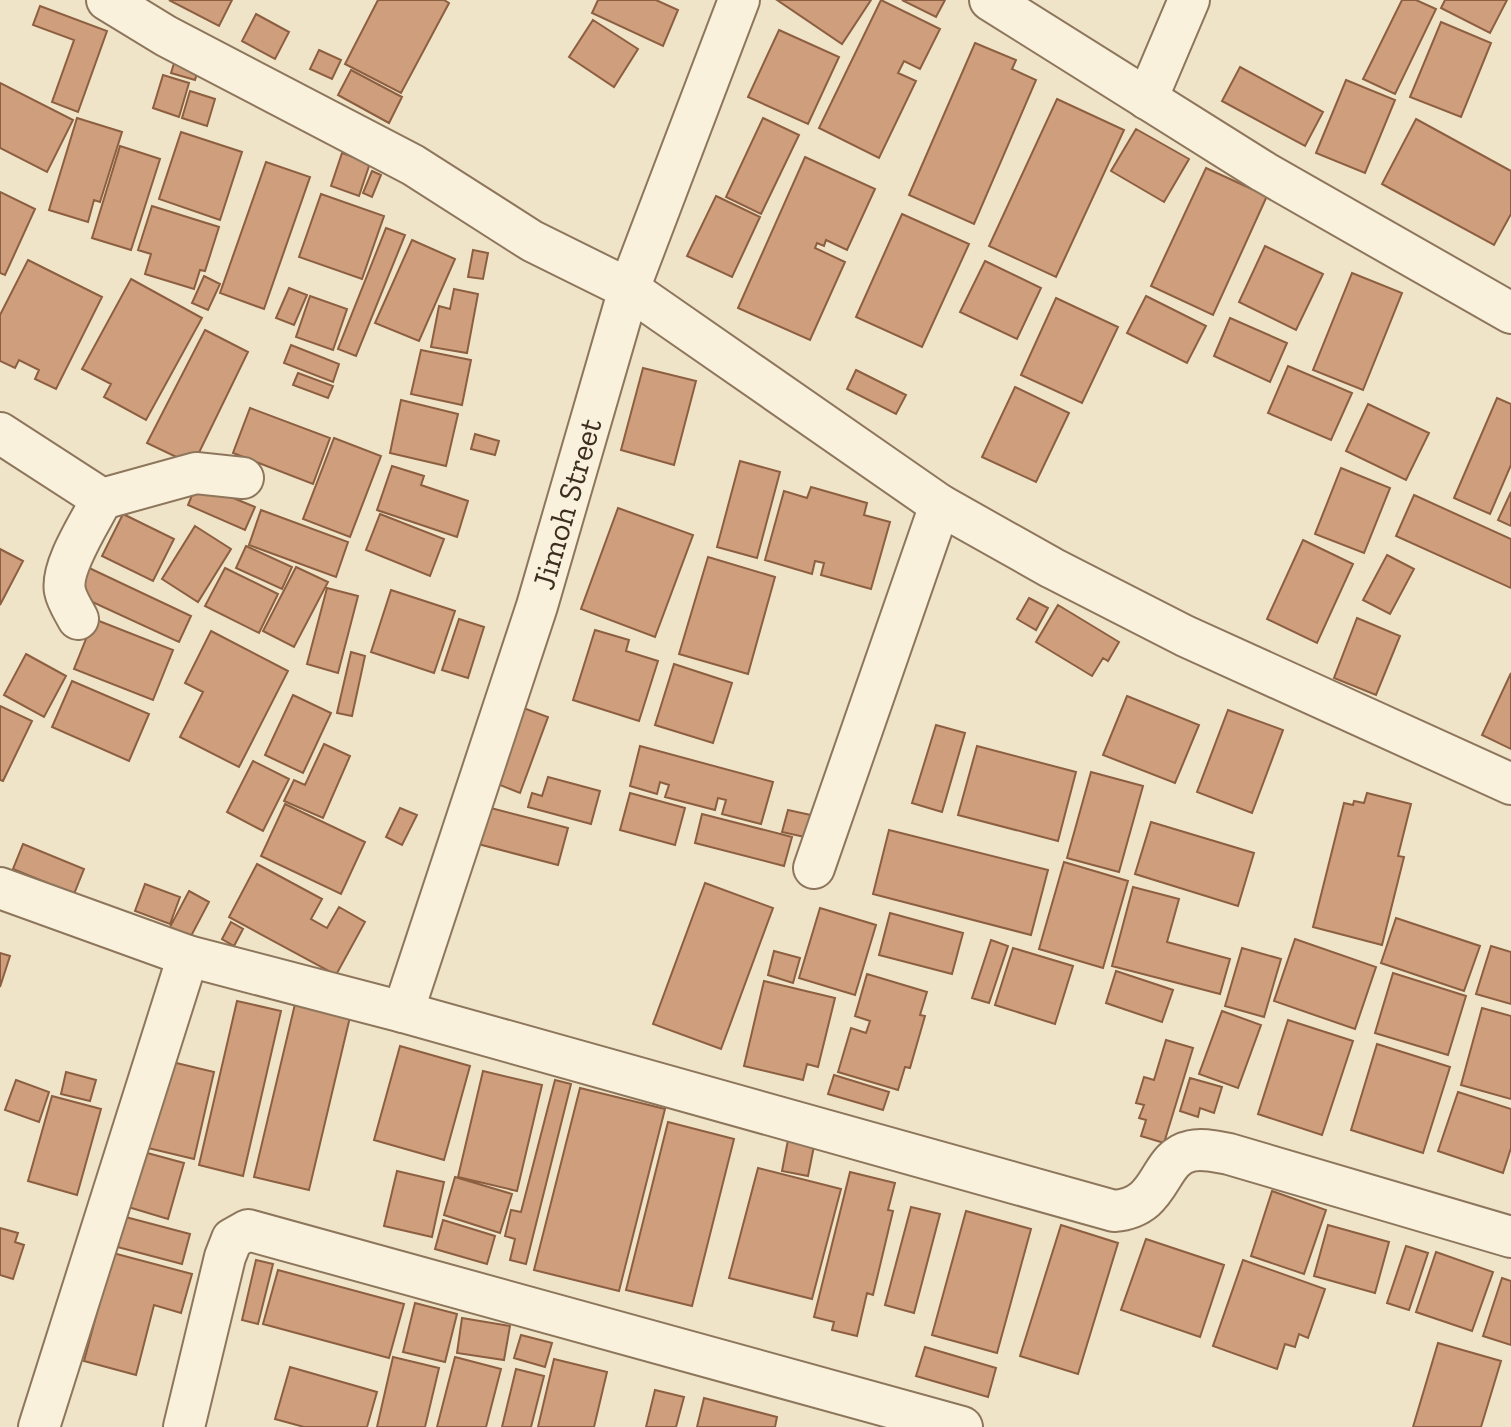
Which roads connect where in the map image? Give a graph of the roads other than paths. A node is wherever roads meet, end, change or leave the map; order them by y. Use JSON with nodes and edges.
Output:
{"nodes":[{"id":1,"x":107,"y":0,"type":"edge"},
{"id":2,"x":739,"y":0,"type":"edge"},
{"id":3,"x":990,"y":0,"type":"edge"},
{"id":4,"x":1189,"y":0,"type":"edge"},
{"id":5,"x":1147,"y":99,"type":"junction"},
{"id":6,"x":629,"y":289,"type":"junction"},
{"id":7,"x":1511,"y":313,"type":"edge"},
{"id":8,"x":0,"y":433,"type":"edge"},
{"id":9,"x":243,"y":478,"type":"dead end"},
{"id":10,"x":102,"y":499,"type":"junction"},
{"id":11,"x":940,"y":505,"type":"junction"},
{"id":12,"x":78,"y":619,"type":"dead end"},
{"id":13,"x":1511,"y":784,"type":"edge"},
{"id":14,"x":814,"y":868,"type":"dead end"},
{"id":15,"x":0,"y":888,"type":"edge"},
{"id":16,"x":188,"y":956,"type":"junction"},
{"id":17,"x":403,"y":1012,"type":"junction"},
{"id":18,"x":1511,"y":1237,"type":"edge"},
{"id":19,"x":39,"y":1427,"type":"edge"},
{"id":20,"x":184,"y":1427,"type":"edge"},
{"id":21,"x":962,"y":1427,"type":"edge"}],
"edges":[{"from":1,"to":6,"type":"street"},
{"from":2,"to":6,"type":"street","name":"Jimoh Street"},
{"from":3,"to":5,"type":"street"},
{"from":4,"to":5,"type":"street"},
{"from":5,"to":7,"type":"street"},
{"from":6,"to":11,"type":"street"},
{"from":6,"to":17,"type":"street","name":"Jimoh Street"},
{"from":8,"to":10,"type":"street"},
{"from":9,"to":10,"type":"street"},
{"from":10,"to":12,"type":"street"},
{"from":11,"to":13,"type":"street"},
{"from":11,"to":14,"type":"street"},
{"from":15,"to":16,"type":"street"},
{"from":16,"to":17,"type":"street"},
{"from":16,"to":19,"type":"street"},
{"from":17,"to":18,"type":"street"},
{"from":20,"to":21,"type":"street"}]}
